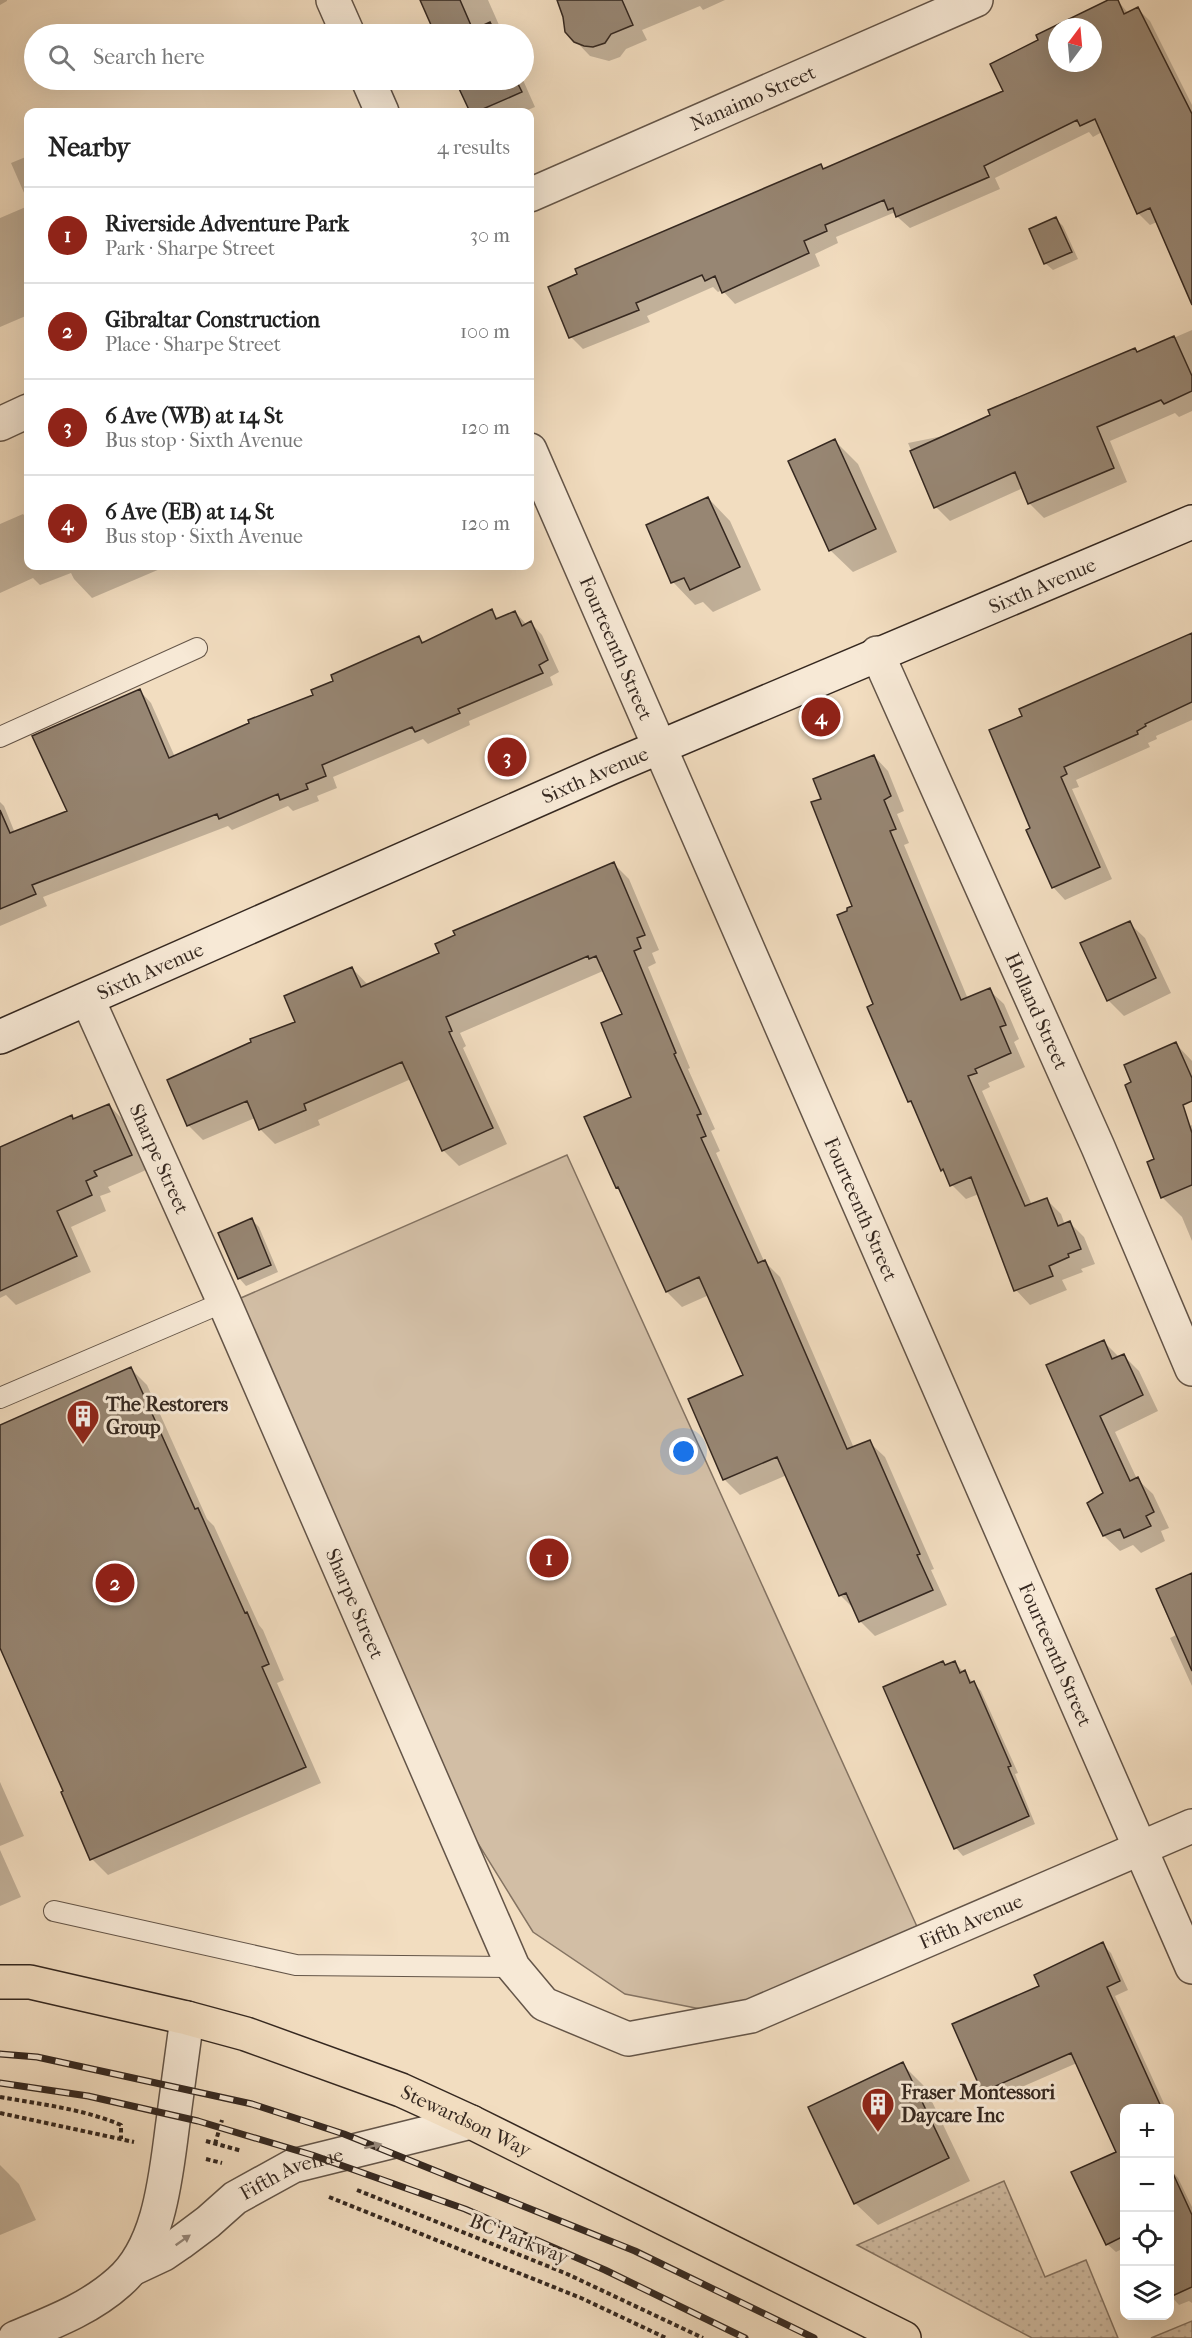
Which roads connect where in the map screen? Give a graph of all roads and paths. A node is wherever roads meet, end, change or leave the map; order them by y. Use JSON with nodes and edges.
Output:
{"nodes":[{"id":1,"x":333,"y":0,"type":"edge"},
{"id":2,"x":976,"y":0,"type":"edge"},
{"id":3,"x":344,"y":24,"type":"edge"},
{"id":4,"x":372,"y":90,"type":"edge"},
{"id":5,"x":380,"y":108,"type":"edge"},
{"id":6,"x":534,"y":193,"type":"edge"},
{"id":7,"x":24,"y":413,"type":"edge"},
{"id":8,"x":0,"y":424,"type":"edge"},
{"id":9,"x":534,"y":459,"type":"edge"},
{"id":10,"x":1192,"y":522,"type":"edge"},
{"id":11,"x":197,"y":648,"type":"dead end"},
{"id":12,"x":877,"y":653,"type":"junction"},
{"id":13,"x":0,"y":737,"type":"edge"},
{"id":14,"x":659,"y":746,"type":"junction"},
{"id":15,"x":88,"y":1000,"type":"junction"},
{"id":16,"x":0,"y":1037,"type":"edge"},
{"id":17,"x":224,"y":1302,"type":"junction"},
{"id":18,"x":1192,"y":1369,"type":"edge"},
{"id":19,"x":0,"y":1398,"type":"edge"},
{"id":20,"x":1192,"y":1826,"type":"edge"},
{"id":21,"x":1140,"y":1848,"type":"junction"},
{"id":22,"x":54,"y":1911,"type":"dead end"},
{"id":23,"x":513,"y":1967,"type":"junction"},
{"id":24,"x":1192,"y":1967,"type":"edge"},
{"id":25,"x":0,"y":1982,"type":"edge"},
{"id":26,"x":751,"y":2016,"type":"joint"},
{"id":27,"x":187,"y":2018,"type":"junction"},
{"id":28,"x":0,"y":2097,"type":"edge"},
{"id":29,"x":0,"y":2113,"type":"edge"},
{"id":30,"x":222,"y":2120,"type":"dead end"},
{"id":31,"x":471,"y":2122,"type":"junction"},
{"id":32,"x":206,"y":2141,"type":"dead end"},
{"id":33,"x":215,"y":2144,"type":"junction"},
{"id":34,"x":248,"y":2153,"type":"dead end"},
{"id":35,"x":353,"y":2188,"type":"dead end"},
{"id":36,"x":318,"y":2193,"type":"dead end"},
{"id":37,"x":132,"y":2269,"type":"junction"},
{"id":38,"x":15,"y":2338,"type":"edge"},
{"id":39,"x":666,"y":2338,"type":"edge"},
{"id":40,"x":703,"y":2338,"type":"edge"},
{"id":41,"x":904,"y":2338,"type":"edge"}],
"edges":[{"from":1,"to":3,"type":"street"},
{"from":2,"to":6,"type":"street","name":"Nanaimo Street"},
{"from":4,"to":5,"type":"street"},
{"from":7,"to":8,"type":"street"},
{"from":9,"to":14,"type":"street","name":"Fourteenth Street"},
{"from":10,"to":12,"type":"street","name":"Sixth Avenue"},
{"from":11,"to":13,"type":"lane"},
{"from":12,"to":14,"type":"street","name":"Sixth Avenue"},
{"from":12,"to":18,"type":"street","name":"Holland Street"},
{"from":14,"to":15,"type":"street","name":"Sixth Avenue"},
{"from":14,"to":21,"type":"street","name":"Fourteenth Street"},
{"from":15,"to":16,"type":"street","name":"Sixth Avenue"},
{"from":15,"to":17,"type":"street","name":"Sharpe Street"},
{"from":17,"to":19,"type":"lane"},
{"from":17,"to":23,"type":"street","name":"Sharpe Street"},
{"from":20,"to":21,"type":"street","name":"Fifth Avenue"},
{"from":21,"to":24,"type":"street","name":"Fourteenth Street"},
{"from":21,"to":26,"type":"street","name":"Fifth Avenue"},
{"from":22,"to":23,"type":"lane"},
{"from":23,"to":26,"type":"street","name":"Sharpe Street"},
{"from":25,"to":27,"type":"main road","name":"Stewardson Way"},
{"from":27,"to":31,"type":"main road","name":"Stewardson Way"},
{"from":27,"to":37,"type":"street","name":"Fifth Avenue"},
{"from":28,"to":29,"type":"path"},
{"from":30,"to":33,"type":"path"},
{"from":37,"to":31,"type":"street","name":"Fifth Avenue","one_way":true},
{"from":31,"to":41,"type":"main road","name":"Stewardson Way"},
{"from":32,"to":33,"type":"path"},
{"from":33,"to":34,"type":"path"},
{"from":35,"to":40,"type":"path","name":"BC Parkway"},
{"from":36,"to":39,"type":"path","name":"BC Parkway"},
{"from":37,"to":38,"type":"street","name":"Fifth Avenue"}]}
